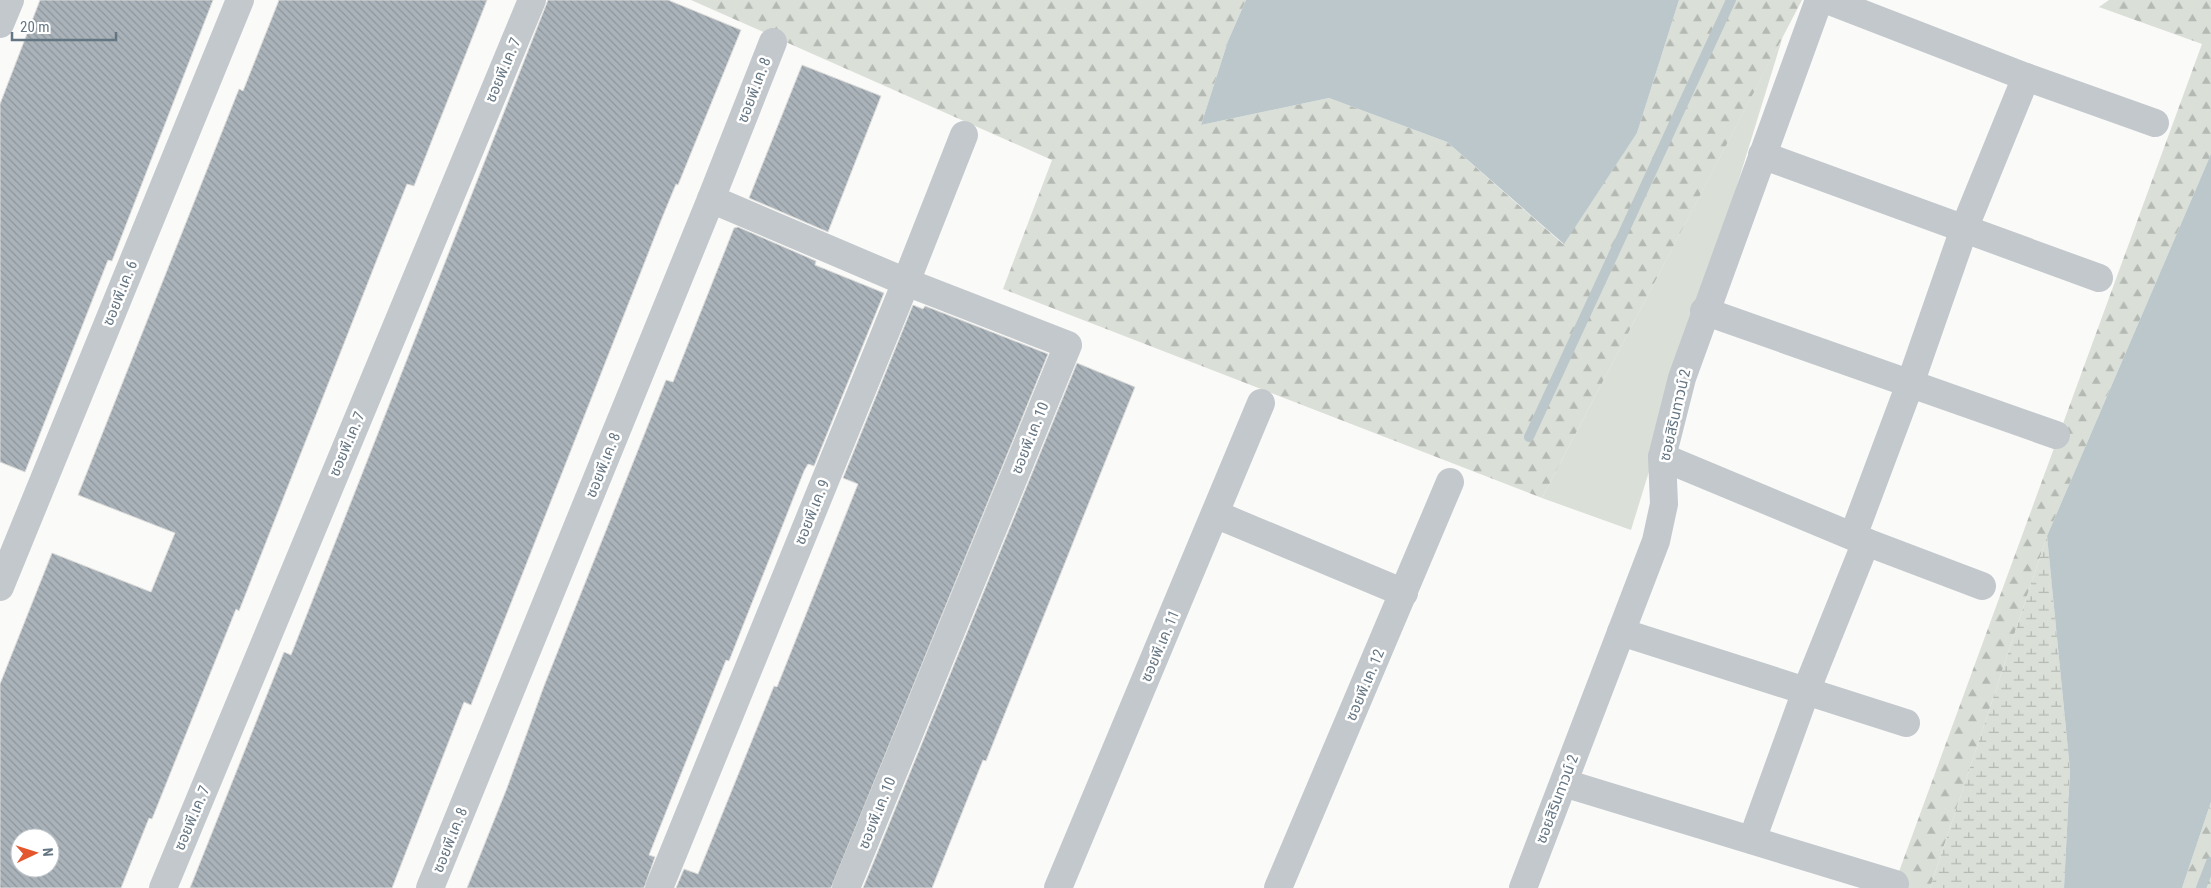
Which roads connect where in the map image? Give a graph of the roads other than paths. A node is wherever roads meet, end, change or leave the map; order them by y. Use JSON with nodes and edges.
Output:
{"nodes":[{"id":1,"x":10,"y":0,"type":"edge"},
{"id":2,"x":240,"y":0,"type":"edge"},
{"id":3,"x":532,"y":0,"type":"edge"},
{"id":4,"x":1819,"y":0,"type":"edge"},
{"id":5,"x":1827,"y":0,"type":"edge"},
{"id":6,"x":0,"y":24,"type":"edge"},
{"id":7,"x":773,"y":42,"type":"dead end"},
{"id":8,"x":2026,"y":77,"type":"junction"},
{"id":9,"x":2155,"y":123,"type":"dead end"},
{"id":10,"x":964,"y":134,"type":"dead end"},
{"id":11,"x":1762,"y":155,"type":"junction"},
{"id":12,"x":711,"y":199,"type":"junction"},
{"id":13,"x":1964,"y":229,"type":"junction"},
{"id":14,"x":2098,"y":278,"type":"dead end"},
{"id":15,"x":906,"y":282,"type":"junction"},
{"id":16,"x":1704,"y":311,"type":"junction"},
{"id":17,"x":1910,"y":384,"type":"junction"},
{"id":18,"x":1261,"y":403,"type":"dead end"},
{"id":19,"x":2056,"y":435,"type":"dead end"},
{"id":20,"x":1662,"y":457,"type":"junction"},
{"id":21,"x":1450,"y":482,"type":"dead end"},
{"id":22,"x":1215,"y":514,"type":"junction"},
{"id":23,"x":1860,"y":539,"type":"junction"},
{"id":24,"x":1982,"y":586,"type":"dead end"},
{"id":25,"x":0,"y":587,"type":"edge"},
{"id":26,"x":1404,"y":593,"type":"junction"},
{"id":27,"x":1621,"y":632,"type":"junction"},
{"id":28,"x":1806,"y":691,"type":"junction"},
{"id":29,"x":1906,"y":723,"type":"dead end"},
{"id":30,"x":1564,"y":783,"type":"junction"},
{"id":31,"x":1752,"y":840,"type":"junction"},
{"id":32,"x":1895,"y":884,"type":"dead end"},
{"id":33,"x":163,"y":888,"type":"edge"},
{"id":34,"x":430,"y":888,"type":"edge"},
{"id":35,"x":659,"y":888,"type":"edge"},
{"id":36,"x":846,"y":888,"type":"edge"},
{"id":37,"x":1058,"y":888,"type":"edge"},
{"id":38,"x":1278,"y":888,"type":"edge"},
{"id":39,"x":1523,"y":888,"type":"edge"}],
"edges":[{"from":1,"to":6,"type":"street"},
{"from":2,"to":25,"type":"street","name":"ซอยพี.เค. 6"},
{"from":3,"to":33,"type":"street","name":"ซอยพี.เค. 7"},
{"from":4,"to":11,"type":"street","name":"ซอยสิรินทาวน์ 2"},
{"from":5,"to":8,"type":"street"},
{"from":7,"to":12,"type":"street","name":"ซอยพี.เค. 8"},
{"from":8,"to":9,"type":"street"},
{"from":8,"to":13,"type":"street"},
{"from":10,"to":15,"type":"street","name":"ซอยพี.เค. 9"},
{"from":11,"to":13,"type":"street"},
{"from":11,"to":16,"type":"street","name":"ซอยสิรินทาวน์ 2"},
{"from":12,"to":15,"type":"street","name":"ซอยพี.เค. 10"},
{"from":12,"to":34,"type":"street","name":"ซอยพี.เค. 8"},
{"from":13,"to":14,"type":"street"},
{"from":13,"to":17,"type":"street"},
{"from":15,"to":35,"type":"street","name":"ซอยพี.เค. 9"},
{"from":15,"to":36,"type":"street","name":"ซอยพี.เค. 10"},
{"from":16,"to":17,"type":"street"},
{"from":16,"to":20,"type":"street","name":"ซอยสิรินทาวน์ 2"},
{"from":17,"to":19,"type":"street"},
{"from":17,"to":23,"type":"street"},
{"from":18,"to":22,"type":"street","name":"ซอยพี.เค. 11"},
{"from":20,"to":23,"type":"street"},
{"from":20,"to":27,"type":"street","name":"ซอยสิรินทาวน์ 2"},
{"from":21,"to":26,"type":"street","name":"ซอยพี.เค. 12"},
{"from":22,"to":26,"type":"street"},
{"from":22,"to":37,"type":"street","name":"ซอยพี.เค. 11"},
{"from":23,"to":24,"type":"street"},
{"from":23,"to":28,"type":"street"},
{"from":26,"to":38,"type":"street","name":"ซอยพี.เค. 12"},
{"from":27,"to":28,"type":"street"},
{"from":27,"to":30,"type":"street","name":"ซอยสิรินทาวน์ 2"},
{"from":28,"to":29,"type":"street"},
{"from":28,"to":31,"type":"street"},
{"from":30,"to":31,"type":"street"},
{"from":30,"to":39,"type":"street","name":"ซอยสิรินทาวน์ 2"},
{"from":31,"to":32,"type":"street"}]}
